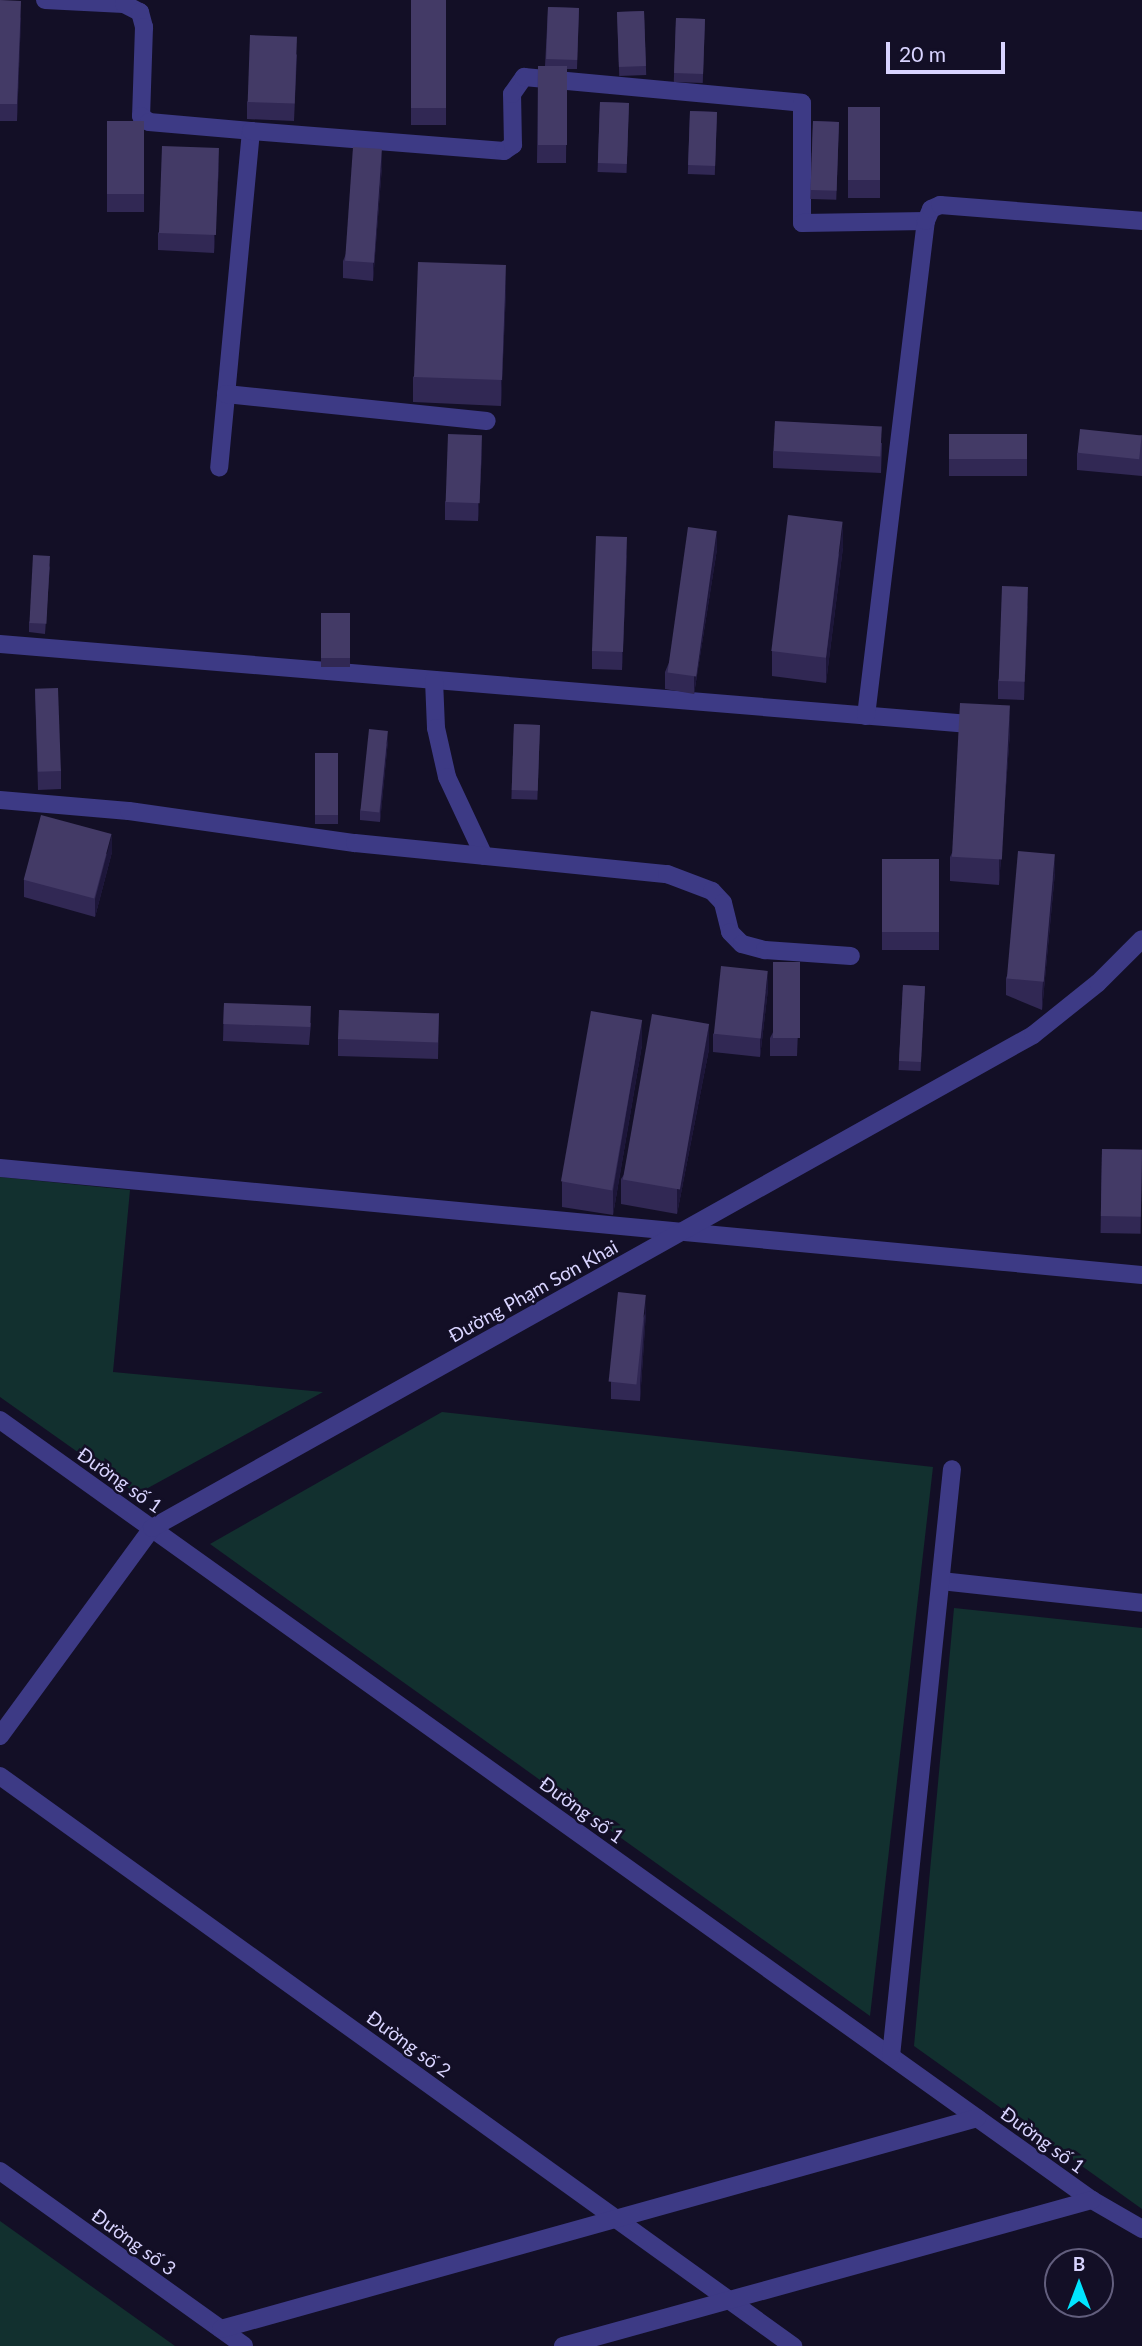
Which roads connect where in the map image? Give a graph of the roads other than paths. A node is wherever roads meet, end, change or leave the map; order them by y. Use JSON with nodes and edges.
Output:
{"nodes":[{"id":1,"x":45,"y":0,"type":"edge"},
{"id":2,"x":251,"y":131,"type":"junction"},
{"id":3,"x":926,"y":221,"type":"junction"},
{"id":4,"x":1142,"y":221,"type":"edge"},
{"id":5,"x":226,"y":394,"type":"junction"},
{"id":6,"x":487,"y":421,"type":"dead end"},
{"id":7,"x":219,"y":467,"type":"dead end"},
{"id":8,"x":0,"y":644,"type":"edge"},
{"id":9,"x":434,"y":680,"type":"junction"},
{"id":10,"x":866,"y":716,"type":"junction"},
{"id":11,"x":1006,"y":727,"type":"edge"},
{"id":12,"x":0,"y":800,"type":"edge"},
{"id":13,"x":484,"y":856,"type":"junction"},
{"id":14,"x":1142,"y":939,"type":"edge"},
{"id":15,"x":851,"y":956,"type":"dead end"},
{"id":16,"x":0,"y":1168,"type":"edge"},
{"id":17,"x":682,"y":1231,"type":"junction"},
{"id":18,"x":1142,"y":1275,"type":"edge"},
{"id":19,"x":0,"y":1420,"type":"edge"},
{"id":20,"x":953,"y":1469,"type":"dead end"},
{"id":21,"x":152,"y":1528,"type":"junction"},
{"id":22,"x":941,"y":1581,"type":"junction"},
{"id":23,"x":1142,"y":1603,"type":"edge"},
{"id":24,"x":0,"y":1736,"type":"edge"},
{"id":25,"x":0,"y":1776,"type":"edge"},
{"id":26,"x":891,"y":2056,"type":"junction"},
{"id":27,"x":977,"y":2118,"type":"junction"},
{"id":28,"x":0,"y":2171,"type":"edge"},
{"id":29,"x":1092,"y":2200,"type":"junction"},
{"id":30,"x":615,"y":2218,"type":"junction"},
{"id":31,"x":1142,"y":2229,"type":"edge"},
{"id":32,"x":729,"y":2300,"type":"junction"},
{"id":33,"x":221,"y":2329,"type":"junction"},
{"id":34,"x":244,"y":2346,"type":"edge"},
{"id":35,"x":563,"y":2346,"type":"edge"},
{"id":36,"x":793,"y":2346,"type":"edge"}],
"edges":[{"from":1,"to":2,"type":"street"},
{"from":2,"to":3,"type":"street"},
{"from":2,"to":5,"type":"street"},
{"from":3,"to":4,"type":"street"},
{"from":3,"to":10,"type":"street"},
{"from":5,"to":6,"type":"street"},
{"from":5,"to":7,"type":"street"},
{"from":8,"to":9,"type":"street"},
{"from":9,"to":10,"type":"street"},
{"from":9,"to":13,"type":"street"},
{"from":10,"to":11,"type":"street"},
{"from":12,"to":13,"type":"street"},
{"from":13,"to":15,"type":"street"},
{"from":14,"to":17,"type":"street","name":"Đường Phạm Sơn Khai"},
{"from":16,"to":17,"type":"street"},
{"from":17,"to":18,"type":"street"},
{"from":17,"to":21,"type":"street","name":"Đường Phạm Sơn Khai"},
{"from":19,"to":21,"type":"street","name":"Đường số 1"},
{"from":20,"to":22,"type":"street"},
{"from":21,"to":24,"type":"street","name":"Đường Phạm Sơn Khai"},
{"from":21,"to":26,"type":"street","name":"Đường số 1"},
{"from":22,"to":23,"type":"street"},
{"from":22,"to":26,"type":"street"},
{"from":25,"to":30,"type":"street","name":"Đường số 2"},
{"from":26,"to":27,"type":"street","name":"Đường số 1"},
{"from":27,"to":29,"type":"street","name":"Đường số 1"},
{"from":27,"to":30,"type":"street"},
{"from":28,"to":33,"type":"street","name":"Đường số 3"},
{"from":29,"to":31,"type":"street","name":"Đường số 1"},
{"from":29,"to":32,"type":"street"},
{"from":30,"to":32,"type":"street","name":"Đường số 2"},
{"from":30,"to":33,"type":"street"},
{"from":32,"to":35,"type":"street"},
{"from":32,"to":36,"type":"street","name":"Đường số 2"},
{"from":33,"to":34,"type":"street","name":"Đường số 3"}]}
